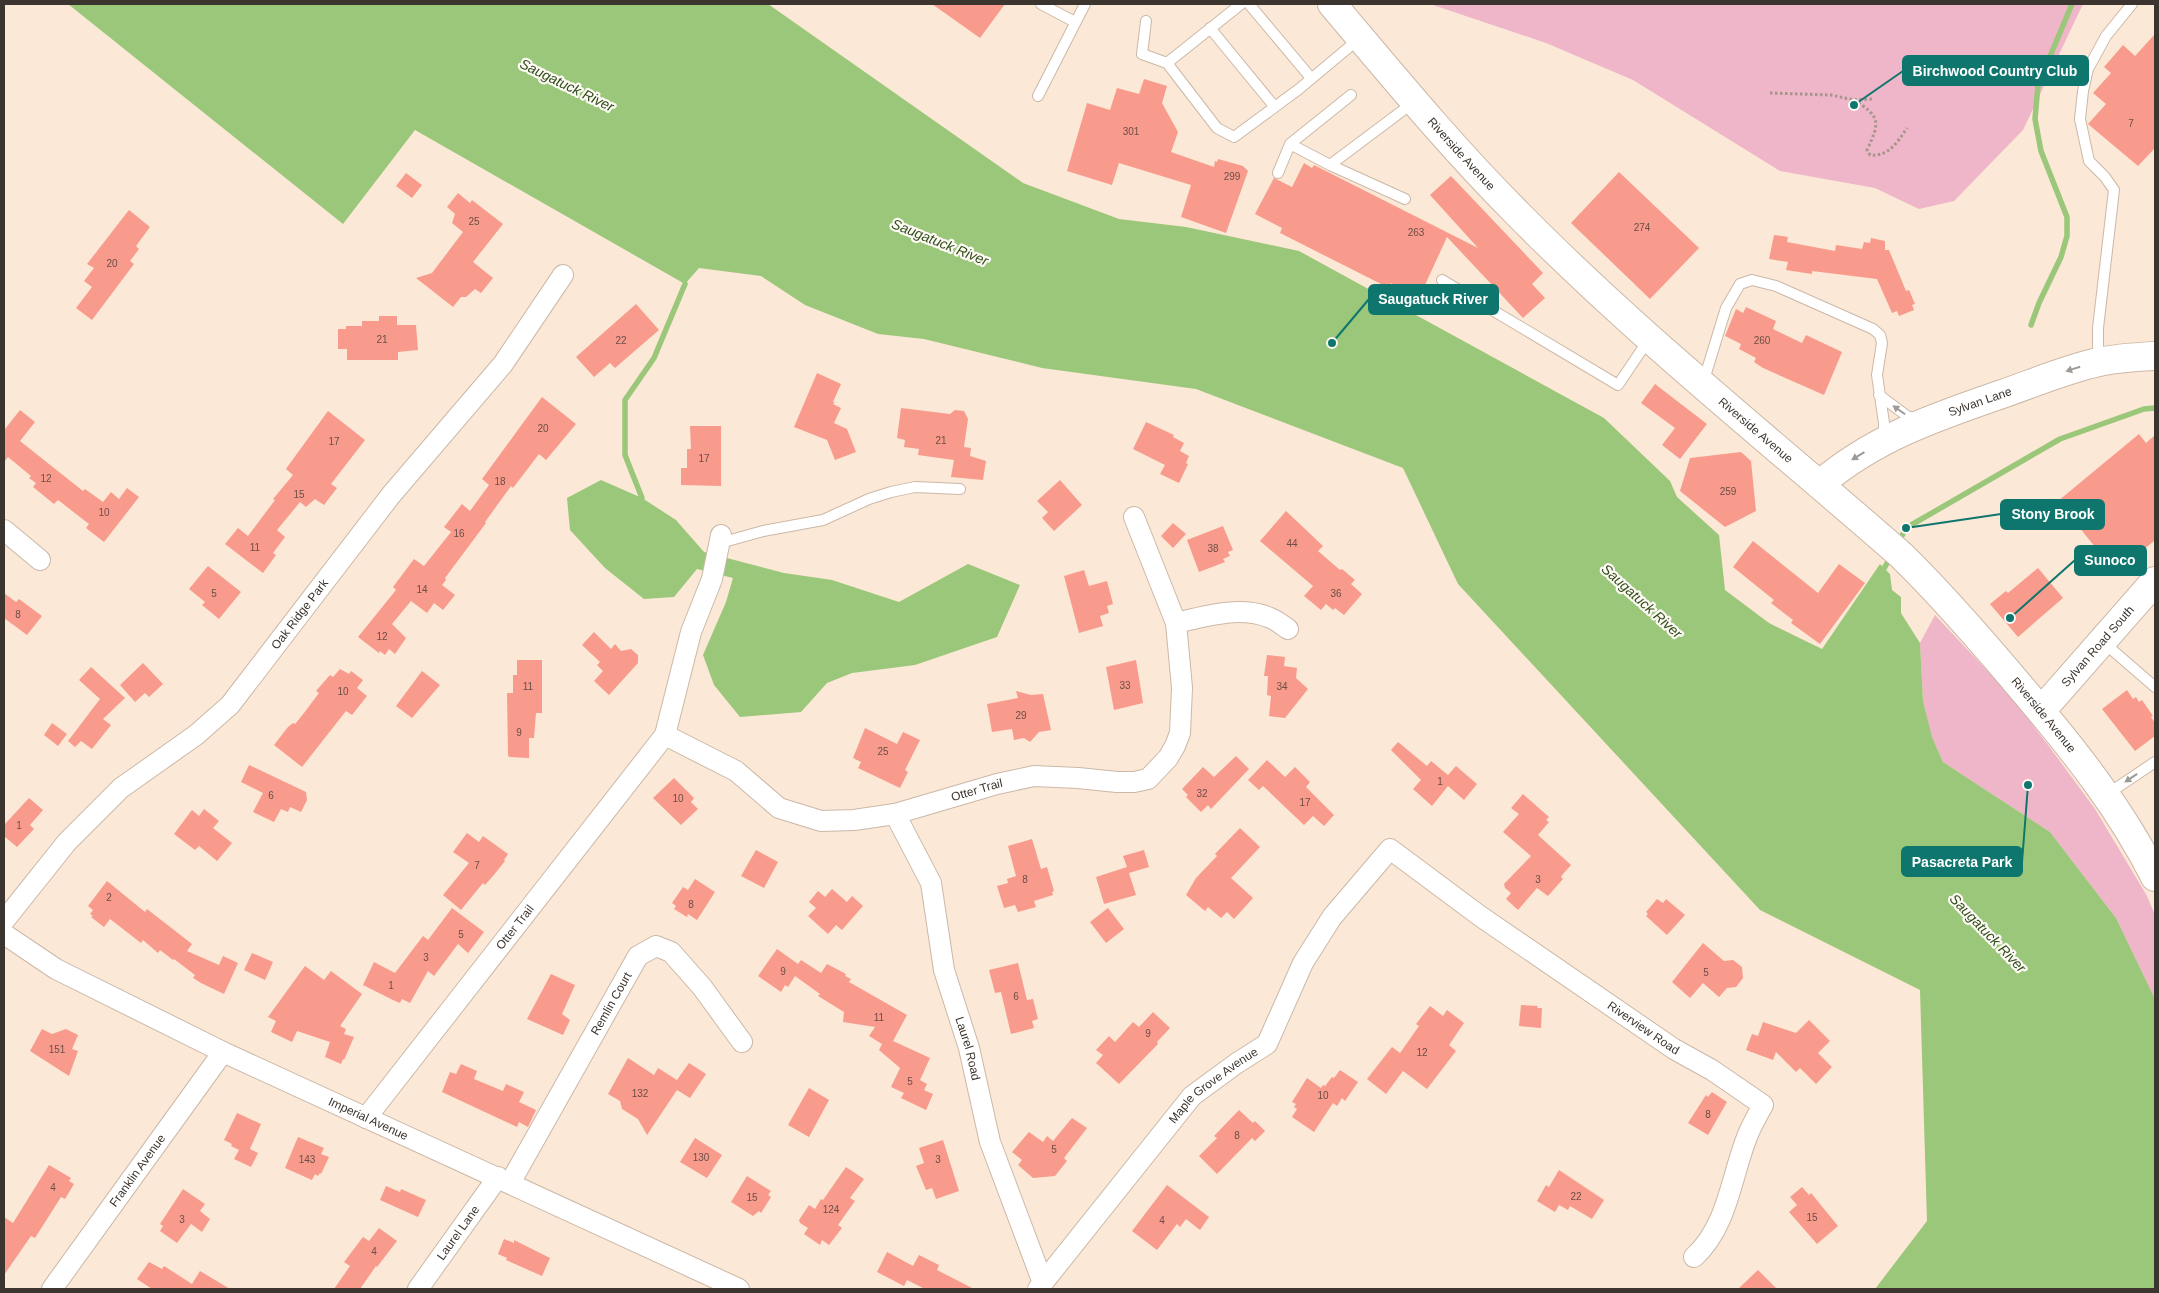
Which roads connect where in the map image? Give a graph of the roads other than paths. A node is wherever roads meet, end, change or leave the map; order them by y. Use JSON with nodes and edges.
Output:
{"nodes":[{"id":1,"x":1041,"y":4,"type":"edge"},
{"id":2,"x":1085,"y":4,"type":"edge"},
{"id":3,"x":1241,"y":4,"type":"edge"},
{"id":4,"x":1249,"y":4,"type":"edge"},
{"id":5,"x":1332,"y":4,"type":"edge"},
{"id":6,"x":2132,"y":4,"type":"edge"},
{"id":7,"x":1146,"y":21,"type":"dead end"},
{"id":8,"x":1075,"y":22,"type":"junction"},
{"id":9,"x":1210,"y":28,"type":"junction"},
{"id":10,"x":1360,"y":38,"type":"junction"},
{"id":11,"x":1167,"y":62,"type":"junction"},
{"id":12,"x":1311,"y":78,"type":"junction"},
{"id":13,"x":1350,"y":95,"type":"dead end"},
{"id":14,"x":1038,"y":96,"type":"dead end"},
{"id":15,"x":1415,"y":102,"type":"junction"},
{"id":16,"x":1274,"y":106,"type":"junction"},
{"id":17,"x":1290,"y":144,"type":"junction"},
{"id":18,"x":1330,"y":165,"type":"junction"},
{"id":19,"x":1278,"y":174,"type":"dead end"},
{"id":20,"x":1405,"y":199,"type":"dead end"},
{"id":21,"x":563,"y":275,"type":"dead end"},
{"id":22,"x":1442,"y":280,"type":"dead end"},
{"id":23,"x":1650,"y":338,"type":"junction"},
{"id":24,"x":2155,"y":356,"type":"edge"},
{"id":25,"x":2098,"y":362,"type":"junction"},
{"id":26,"x":1703,"y":384,"type":"junction"},
{"id":27,"x":1879,"y":395,"type":"junction"},
{"id":28,"x":1923,"y":422,"type":"junction"},
{"id":29,"x":1884,"y":440,"type":"junction"},
{"id":30,"x":1820,"y":484,"type":"junction"},
{"id":31,"x":960,"y":489,"type":"dead end"},
{"id":32,"x":1134,"y":517,"type":"dead end"},
{"id":33,"x":4,"y":530,"type":"edge"},
{"id":34,"x":721,"y":539,"type":"joint"},
{"id":35,"x":40,"y":560,"type":"dead end"},
{"id":36,"x":2155,"y":581,"type":"edge"},
{"id":37,"x":1176,"y":623,"type":"junction"},
{"id":38,"x":1288,"y":630,"type":"dead end"},
{"id":39,"x":2102,"y":641,"type":"junction"},
{"id":40,"x":2155,"y":687,"type":"edge"},
{"id":41,"x":2041,"y":711,"type":"junction"},
{"id":42,"x":665,"y":735,"type":"junction"},
{"id":43,"x":2155,"y":762,"type":"edge"},
{"id":44,"x":2106,"y":794,"type":"junction"},
{"id":45,"x":894,"y":814,"type":"junction"},
{"id":46,"x":1390,"y":849,"type":"joint"},
{"id":47,"x":2155,"y":878,"type":"edge"},
{"id":48,"x":4,"y":921,"type":"edge"},
{"id":49,"x":4,"y":934,"type":"edge"},
{"id":50,"x":742,"y":1042,"type":"dead end"},
{"id":51,"x":223,"y":1052,"type":"junction"},
{"id":52,"x":366,"y":1118,"type":"junction"},
{"id":53,"x":504,"y":1180,"type":"junction"},
{"id":54,"x":1694,"y":1257,"type":"dead end"},
{"id":55,"x":1040,"y":1286,"type":"edge"},
{"id":56,"x":52,"y":1289,"type":"edge"},
{"id":57,"x":418,"y":1289,"type":"edge"},
{"id":58,"x":739,"y":1289,"type":"edge"}],
"edges":[{"from":1,"to":8,"type":"lane"},
{"from":2,"to":8,"type":"lane"},
{"from":3,"to":9,"type":"lane"},
{"from":4,"to":12,"type":"lane"},
{"from":5,"to":10,"type":"main road","name":"Riverside Avenue"},
{"from":6,"to":25,"type":"lane"},
{"from":7,"to":11,"type":"lane"},
{"from":8,"to":14,"type":"lane"},
{"from":9,"to":11,"type":"lane"},
{"from":9,"to":16,"type":"lane"},
{"from":10,"to":12,"type":"lane"},
{"from":10,"to":15,"type":"main road","name":"Riverside Avenue"},
{"from":11,"to":16,"type":"lane"},
{"from":12,"to":16,"type":"lane"},
{"from":13,"to":17,"type":"lane"},
{"from":15,"to":18,"type":"lane"},
{"from":15,"to":23,"type":"main road","name":"Riverside Avenue"},
{"from":17,"to":18,"type":"lane"},
{"from":17,"to":19,"type":"lane"},
{"from":18,"to":20,"type":"lane"},
{"from":21,"to":48,"type":"street","name":"Oak Ridge Park"},
{"from":22,"to":23,"type":"lane"},
{"from":23,"to":26,"type":"main road","name":"Riverside Avenue"},
{"from":24,"to":25,"type":"main road","name":"Sylvan Lane"},
{"from":25,"to":28,"type":"main road","name":"Sylvan Lane","one_way":true},
{"from":26,"to":27,"type":"lane"},
{"from":26,"to":30,"type":"main road","name":"Riverside Avenue"},
{"from":28,"to":27,"type":"lane","one_way":true},
{"from":27,"to":29,"type":"lane"},
{"from":28,"to":29,"type":"main road","name":"Sylvan Lane"},
{"from":29,"to":30,"type":"main road","name":"Sylvan Lane","one_way":true},
{"from":30,"to":41,"type":"main road","name":"Riverside Avenue"},
{"from":31,"to":34,"type":"lane"},
{"from":32,"to":37,"type":"street","name":"Otter Trail"},
{"from":33,"to":35,"type":"street"},
{"from":34,"to":42,"type":"street","name":"Otter Trail"},
{"from":36,"to":39,"type":"main road","name":"Sylvan Road South"},
{"from":37,"to":38,"type":"street"},
{"from":37,"to":45,"type":"street","name":"Otter Trail"},
{"from":39,"to":40,"type":"lane"},
{"from":39,"to":41,"type":"main road","name":"Sylvan Road South"},
{"from":41,"to":44,"type":"main road","name":"Riverside Avenue"},
{"from":42,"to":45,"type":"street","name":"Otter Trail"},
{"from":42,"to":52,"type":"street","name":"Otter Trail"},
{"from":43,"to":44,"type":"lane","one_way":true},
{"from":44,"to":47,"type":"main road","name":"Riverside Avenue"},
{"from":45,"to":55,"type":"street","name":"Laurel Road"},
{"from":46,"to":54,"type":"street","name":"Riverview Road"},
{"from":46,"to":55,"type":"street","name":"Maple Grove Avenue"},
{"from":49,"to":51,"type":"street","name":"Imperial Avenue"},
{"from":50,"to":53,"type":"street","name":"Remlin Court"},
{"from":51,"to":52,"type":"street","name":"Imperial Avenue"},
{"from":51,"to":56,"type":"street","name":"Franklin Avenue"},
{"from":52,"to":53,"type":"street","name":"Imperial Avenue"},
{"from":53,"to":57,"type":"street","name":"Laurel Lane"},
{"from":53,"to":58,"type":"street","name":"Imperial Avenue"}]}
